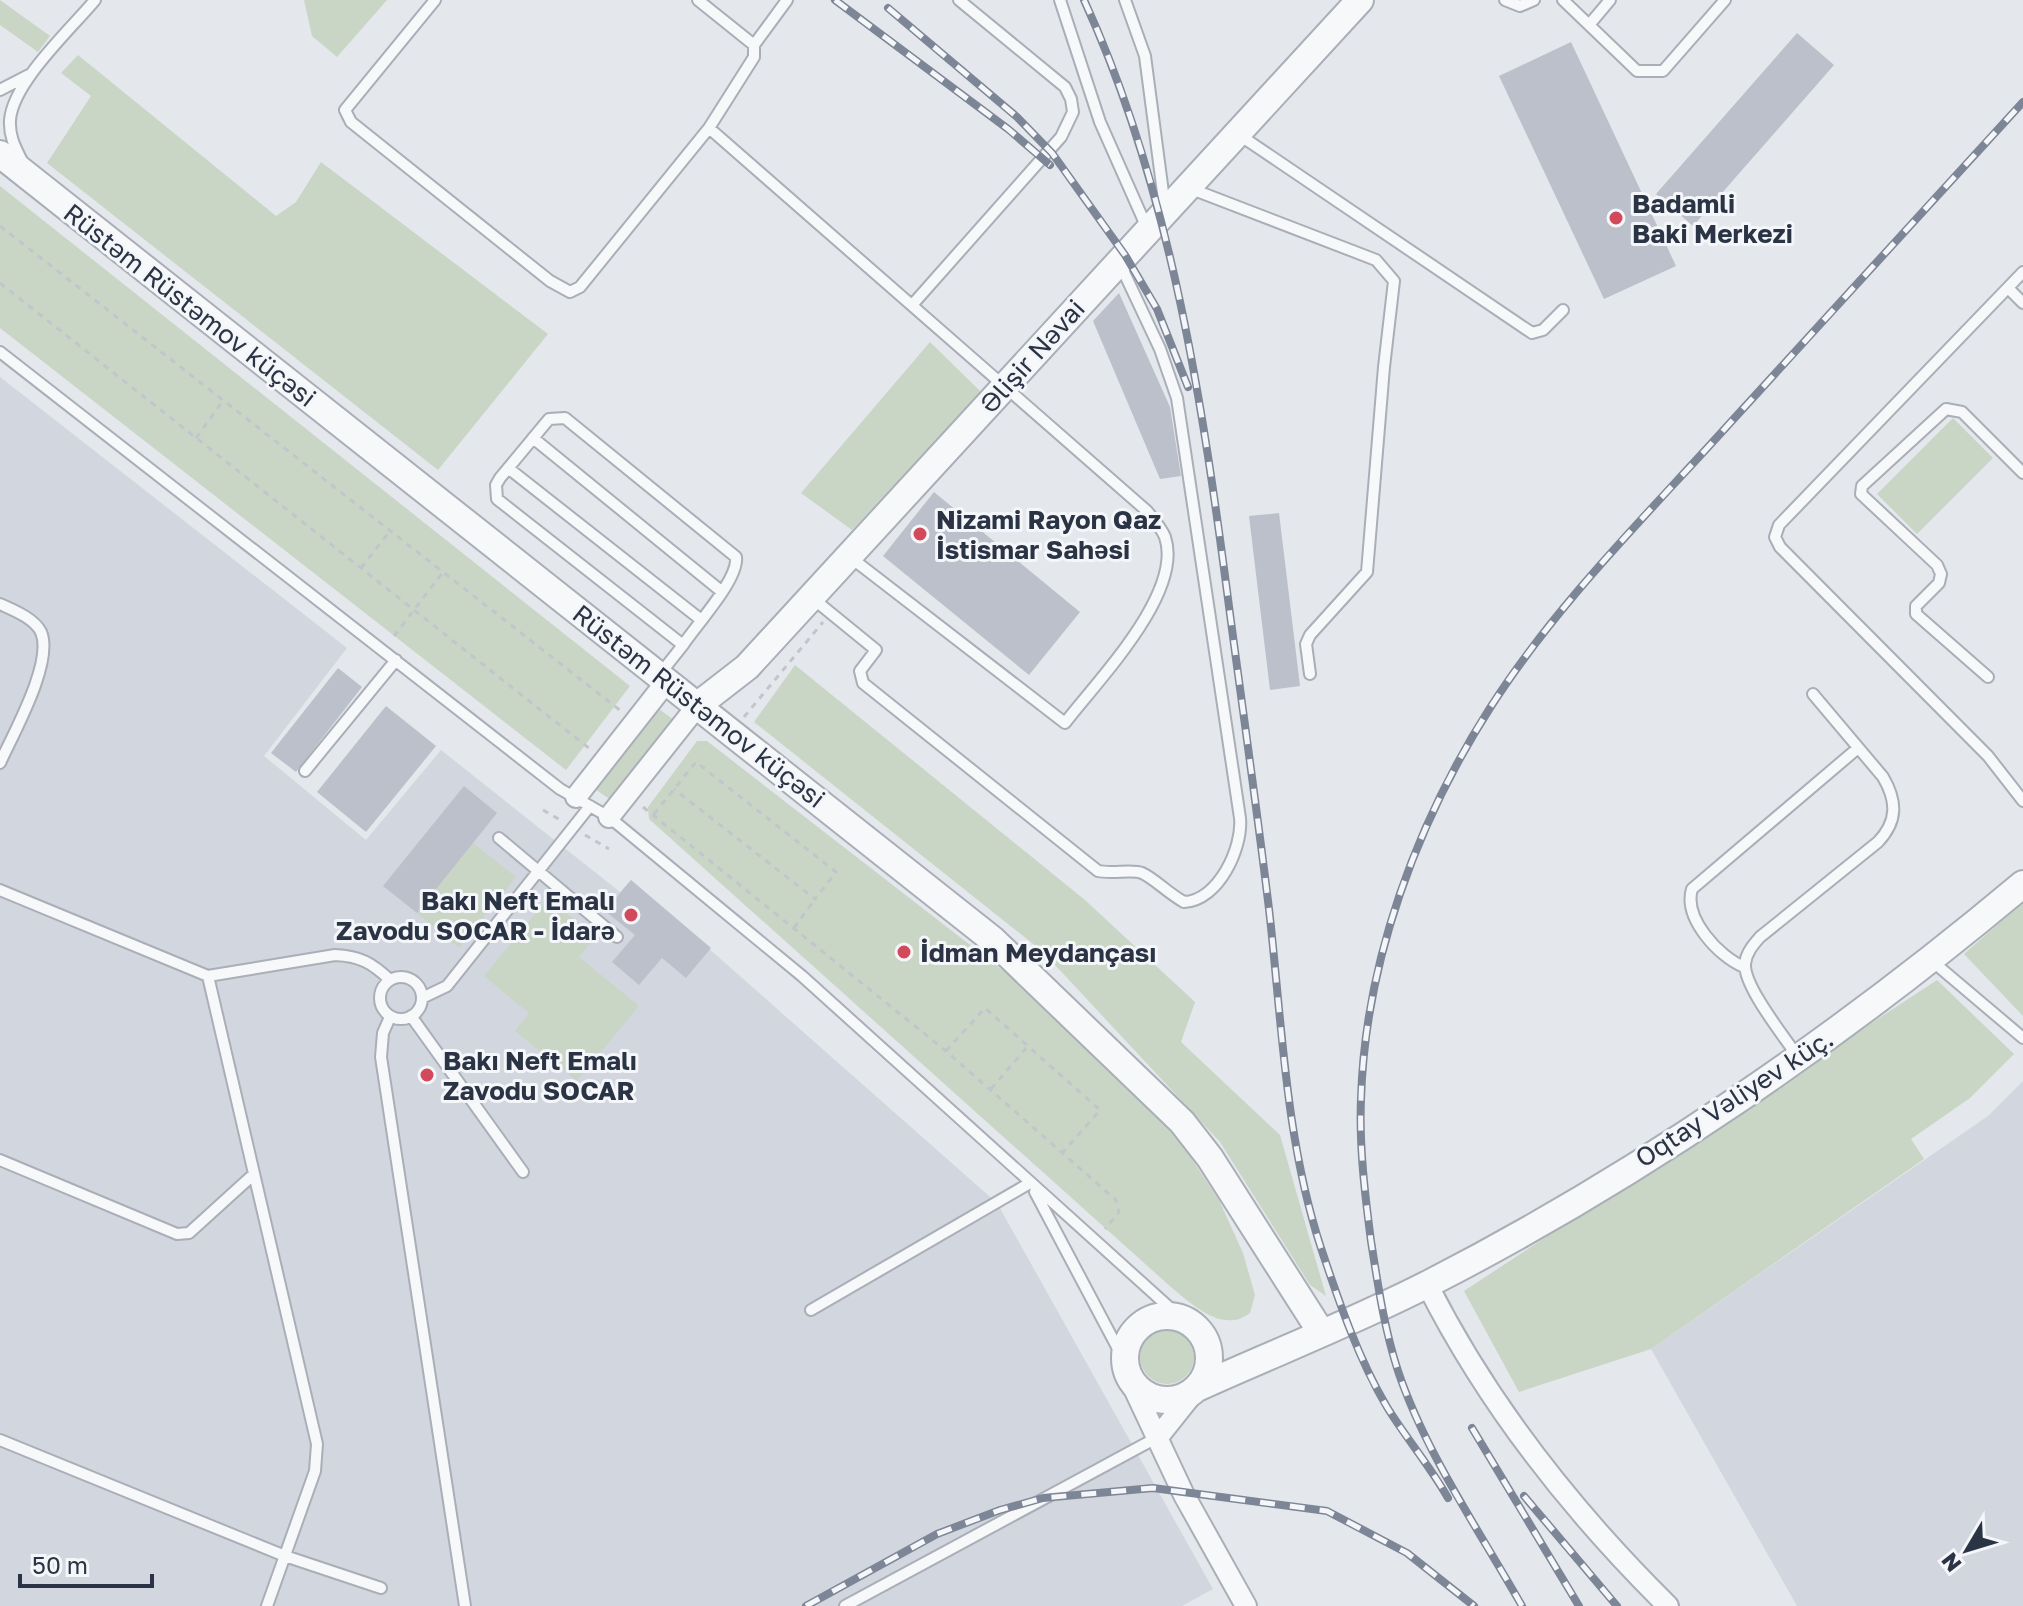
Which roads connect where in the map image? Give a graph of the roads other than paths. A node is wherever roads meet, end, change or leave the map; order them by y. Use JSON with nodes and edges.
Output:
{"nodes":[{"id":1,"x":95,"y":0,"type":"edge"},
{"id":2,"x":435,"y":0,"type":"edge"},
{"id":3,"x":698,"y":0,"type":"edge"},
{"id":4,"x":787,"y":0,"type":"edge"},
{"id":5,"x":959,"y":0,"type":"edge"},
{"id":6,"x":1060,"y":0,"type":"edge"},
{"id":7,"x":1125,"y":0,"type":"edge"},
{"id":8,"x":1360,"y":0,"type":"edge"},
{"id":9,"x":1505,"y":0,"type":"edge"},
{"id":10,"x":1534,"y":0,"type":"edge"},
{"id":11,"x":1563,"y":0,"type":"edge"},
{"id":12,"x":1610,"y":0,"type":"edge"},
{"id":13,"x":1725,"y":0,"type":"edge"},
{"id":14,"x":1589,"y":25,"type":"junction"},
{"id":15,"x":754,"y":45,"type":"junction"},
{"id":16,"x":34,"y":72,"type":"junction"},
{"id":17,"x":0,"y":90,"type":"edge"},
{"id":18,"x":709,"y":128,"type":"junction"},
{"id":19,"x":1236,"y":133,"type":"junction"},
{"id":20,"x":0,"y":154,"type":"edge"},
{"id":21,"x":36,"y":183,"type":"junction"},
{"id":22,"x":1187,"y":187,"type":"junction"},
{"id":23,"x":1157,"y":220,"type":"junction"},
{"id":24,"x":1119,"y":262,"type":"junction"},
{"id":25,"x":2023,"y":272,"type":"edge"},
{"id":26,"x":2009,"y":289,"type":"junction"},
{"id":27,"x":2023,"y":303,"type":"edge"},
{"id":28,"x":913,"y":304,"type":"junction"},
{"id":29,"x":1563,"y":310,"type":"dead end"},
{"id":30,"x":0,"y":352,"type":"edge"},
{"id":31,"x":1005,"y":385,"type":"junction"},
{"id":32,"x":533,"y":438,"type":"junction"},
{"id":33,"x":508,"y":468,"type":"junction"},
{"id":34,"x":2023,"y":473,"type":"edge"},
{"id":35,"x":849,"y":555,"type":"junction"},
{"id":36,"x":721,"y":591,"type":"junction"},
{"id":37,"x":0,"y":604,"type":"edge"},
{"id":38,"x":821,"y":605,"type":"junction"},
{"id":39,"x":700,"y":619,"type":"junction"},
{"id":40,"x":683,"y":645,"type":"junction"},
{"id":41,"x":396,"y":660,"type":"junction"},
{"id":42,"x":1310,"y":674,"type":"dead end"},
{"id":43,"x":1988,"y":677,"type":"dead end"},
{"id":44,"x":663,"y":678,"type":"junction"},
{"id":45,"x":1813,"y":694,"type":"dead end"},
{"id":46,"x":698,"y":705,"type":"junction"},
{"id":47,"x":1858,"y":748,"type":"junction"},
{"id":48,"x":0,"y":763,"type":"edge"},
{"id":49,"x":305,"y":771,"type":"dead end"},
{"id":50,"x":583,"y":801,"type":"junction"},
{"id":51,"x":2023,"y":801,"type":"edge"},
{"id":52,"x":609,"y":817,"type":"junction"},
{"id":53,"x":499,"y":838,"type":"dead end"},
{"id":54,"x":538,"y":872,"type":"junction"},
{"id":55,"x":2023,"y":884,"type":"edge"},
{"id":56,"x":0,"y":890,"type":"edge"},
{"id":57,"x":617,"y":937,"type":"dead end"},
{"id":58,"x":1932,"y":961,"type":"junction"},
{"id":59,"x":1744,"y":967,"type":"junction"},
{"id":60,"x":208,"y":976,"type":"junction"},
{"id":61,"x":390,"y":980,"type":"junction"},
{"id":62,"x":422,"y":998,"type":"junction"},
{"id":63,"x":411,"y":1016,"type":"junction"},
{"id":64,"x":390,"y":1017,"type":"junction"},
{"id":65,"x":2023,"y":1038,"type":"edge"},
{"id":66,"x":1798,"y":1058,"type":"junction"},
{"id":67,"x":0,"y":1160,"type":"edge"},
{"id":68,"x":523,"y":1172,"type":"dead end"},
{"id":69,"x":254,"y":1174,"type":"junction"},
{"id":70,"x":1030,"y":1183,"type":"junction"},
{"id":71,"x":1427,"y":1284,"type":"junction"},
{"id":72,"x":811,"y":1310,"type":"dead end"},
{"id":73,"x":1181,"y":1318,"type":"junction"},
{"id":74,"x":1321,"y":1332,"type":"junction"},
{"id":75,"x":1127,"y":1370,"type":"junction"},
{"id":76,"x":1197,"y":1388,"type":"junction"},
{"id":77,"x":1158,"y":1437,"type":"junction"},
{"id":78,"x":0,"y":1440,"type":"edge"},
{"id":79,"x":285,"y":1556,"type":"junction"},
{"id":80,"x":381,"y":1588,"type":"dead end"},
{"id":81,"x":267,"y":1606,"type":"edge"},
{"id":82,"x":465,"y":1606,"type":"edge"},
{"id":83,"x":845,"y":1606,"type":"edge"},
{"id":84,"x":1246,"y":1606,"type":"edge"},
{"id":85,"x":1668,"y":1606,"type":"edge"}],
"edges":[{"from":1,"to":16,"type":"lane"},
{"from":2,"to":18,"type":"lane"},
{"from":3,"to":15,"type":"lane"},
{"from":4,"to":15,"type":"lane"},
{"from":5,"to":28,"type":"lane"},
{"from":6,"to":23,"type":"lane"},
{"from":7,"to":23,"type":"lane"},
{"from":8,"to":19,"type":"street","name":"Əlişir Nəvai"},
{"from":9,"to":10,"type":"lane"},
{"from":11,"to":14,"type":"lane"},
{"from":12,"to":14,"type":"lane"},
{"from":13,"to":14,"type":"lane"},
{"from":15,"to":18,"type":"lane"},
{"from":16,"to":17,"type":"lane"},
{"from":16,"to":21,"type":"lane"},
{"from":18,"to":28,"type":"lane"},
{"from":19,"to":22,"type":"street","name":"Əlişir Nəvai"},
{"from":19,"to":29,"type":"lane"},
{"from":20,"to":21,"type":"street","name":"Rüstəm Rüstəmov küçəsi"},
{"from":21,"to":44,"type":"street","name":"Rüstəm Rüstəmov küçəsi"},
{"from":22,"to":23,"type":"street","name":"Əlişir Nəvai"},
{"from":22,"to":42,"type":"lane"},
{"from":23,"to":24,"type":"street","name":"Əlişir Nəvai"},
{"from":24,"to":31,"type":"street","name":"Əlişir Nəvai"},
{"from":24,"to":38,"type":"lane"},
{"from":25,"to":26,"type":"lane"},
{"from":26,"to":27,"type":"lane"},
{"from":26,"to":51,"type":"lane"},
{"from":28,"to":31,"type":"lane"},
{"from":30,"to":41,"type":"lane"},
{"from":31,"to":35,"type":"street","name":"Əlişir Nəvai"},
{"from":31,"to":35,"type":"lane"},
{"from":32,"to":33,"type":"lane"},
{"from":32,"to":36,"type":"lane"},
{"from":32,"to":36,"type":"lane"},
{"from":33,"to":39,"type":"lane"},
{"from":33,"to":40,"type":"lane"},
{"from":34,"to":43,"type":"lane"},
{"from":35,"to":38,"type":"street","name":"Əlişir Nəvai"},
{"from":36,"to":39,"type":"lane"},
{"from":37,"to":48,"type":"lane"},
{"from":38,"to":46,"type":"street","name":"Əlişir Nəvai"},
{"from":39,"to":40,"type":"lane"},
{"from":40,"to":44,"type":"lane"},
{"from":41,"to":49,"type":"lane"},
{"from":41,"to":50,"type":"lane"},
{"from":44,"to":46,"type":"street","name":"Rüstəm Rüstəmov küçəsi"},
{"from":44,"to":50,"type":"street"},
{"from":45,"to":47,"type":"lane"},
{"from":46,"to":52,"type":"street"},
{"from":46,"to":74,"type":"street","name":"Rüstəm Rüstəmov küçəsi"},
{"from":47,"to":59,"type":"lane"},
{"from":47,"to":59,"type":"lane"},
{"from":50,"to":52,"type":"lane"},
{"from":50,"to":54,"type":"lane"},
{"from":52,"to":70,"type":"lane"},
{"from":53,"to":54,"type":"lane"},
{"from":54,"to":57,"type":"lane"},
{"from":54,"to":62,"type":"lane"},
{"from":55,"to":58,"type":"street","name":"Oqtay Vəliyev küç."},
{"from":56,"to":60,"type":"lane"},
{"from":58,"to":65,"type":"lane"},
{"from":58,"to":66,"type":"street","name":"Oqtay Vəliyev küç."},
{"from":59,"to":66,"type":"lane"},
{"from":60,"to":61,"type":"lane"},
{"from":60,"to":69,"type":"lane"},
{"from":61,"to":62,"type":"lane"},
{"from":61,"to":64,"type":"lane"},
{"from":62,"to":63,"type":"lane"},
{"from":63,"to":64,"type":"lane"},
{"from":63,"to":68,"type":"lane"},
{"from":64,"to":82,"type":"lane"},
{"from":66,"to":71,"type":"street","name":"Oqtay Vəliyev küç."},
{"from":67,"to":69,"type":"lane"},
{"from":69,"to":79,"type":"lane"},
{"from":70,"to":72,"type":"lane"},
{"from":70,"to":73,"type":"lane"},
{"from":70,"to":75,"type":"lane"},
{"from":71,"to":74,"type":"street","name":"Oqtay Vəliyev küç."},
{"from":71,"to":85,"type":"street"},
{"from":73,"to":75,"type":"street"},
{"from":73,"to":76,"type":"street"},
{"from":74,"to":76,"type":"street","name":"Oqtay Vəliyev küç."},
{"from":75,"to":76,"type":"street"},
{"from":75,"to":77,"type":"street"},
{"from":76,"to":77,"type":"street"},
{"from":77,"to":83,"type":"lane"},
{"from":77,"to":84,"type":"street"},
{"from":78,"to":79,"type":"lane"},
{"from":79,"to":80,"type":"lane"},
{"from":79,"to":81,"type":"lane"}]}
